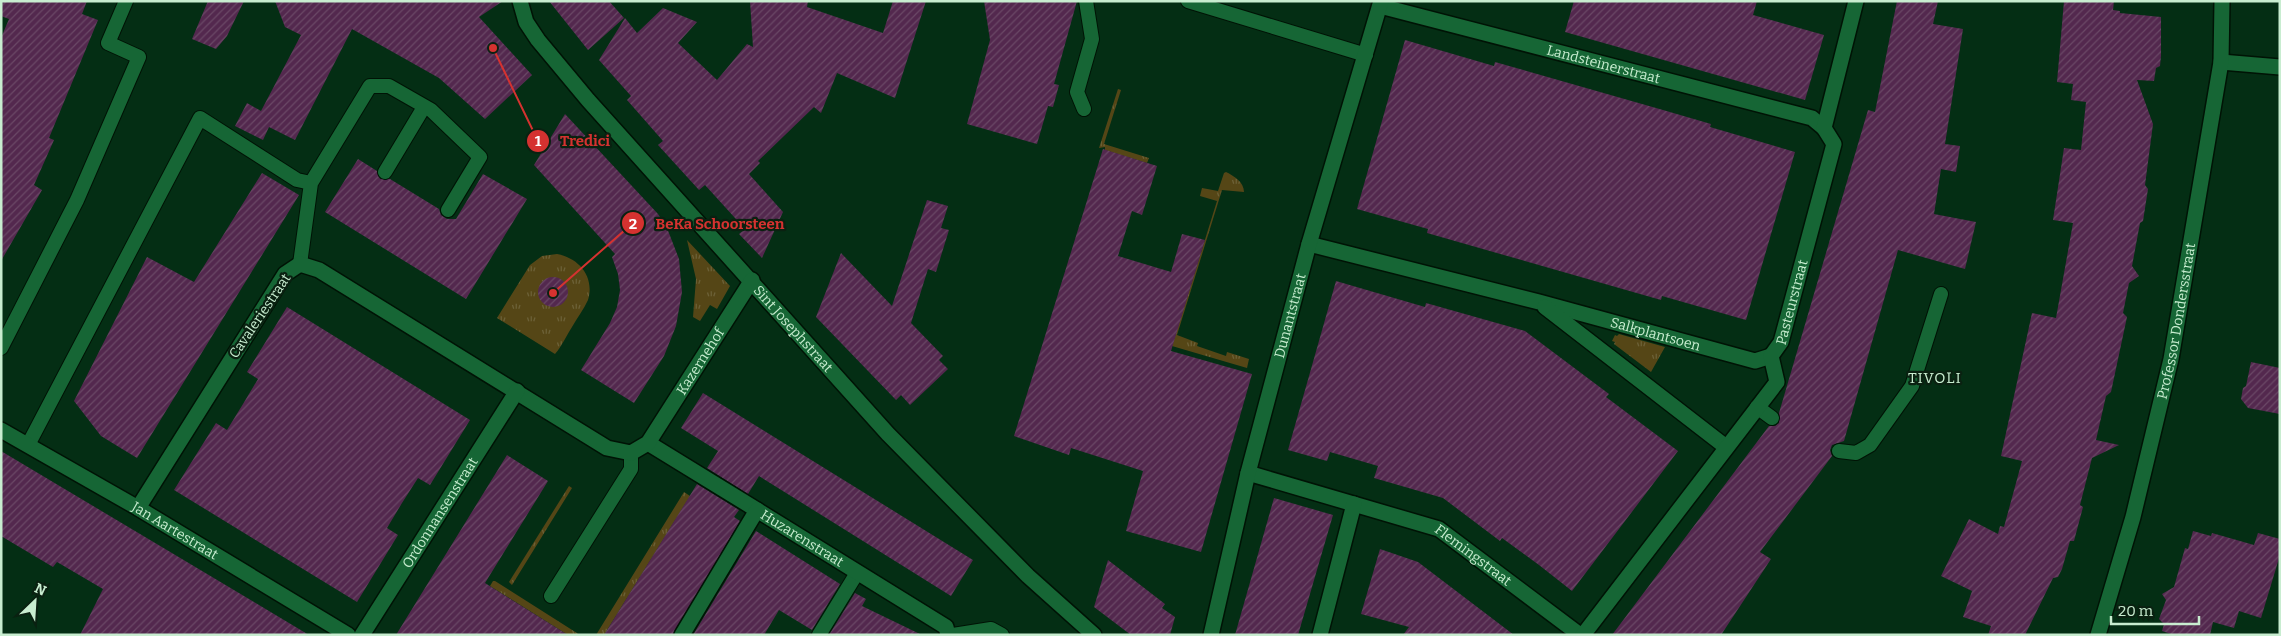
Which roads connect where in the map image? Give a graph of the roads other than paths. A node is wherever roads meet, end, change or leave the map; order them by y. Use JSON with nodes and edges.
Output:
{"nodes":[{"id":1,"x":126,"y":1,"type":"edge"},
{"id":2,"x":520,"y":1,"type":"edge"},
{"id":3,"x":1086,"y":1,"type":"edge"},
{"id":4,"x":1188,"y":1,"type":"edge"},
{"id":5,"x":1856,"y":1,"type":"edge"},
{"id":6,"x":2222,"y":1,"type":"edge"},
{"id":7,"x":1381,"y":4,"type":"edge"},
{"id":8,"x":1366,"y":55,"type":"junction"},
{"id":9,"x":2221,"y":62,"type":"junction"},
{"id":10,"x":2280,"y":67,"type":"edge"},
{"id":11,"x":424,"y":107,"type":"junction"},
{"id":12,"x":1084,"y":109,"type":"dead end"},
{"id":13,"x":1824,"y":128,"type":"junction"},
{"id":14,"x":385,"y":172,"type":"dead end"},
{"id":15,"x":311,"y":183,"type":"junction"},
{"id":16,"x":448,"y":210,"type":"dead end"},
{"id":17,"x":1310,"y":244,"type":"junction"},
{"id":18,"x":300,"y":264,"type":"junction"},
{"id":19,"x":752,"y":280,"type":"junction"},
{"id":20,"x":1941,"y":294,"type":"dead end"},
{"id":21,"x":1539,"y":302,"type":"junction"},
{"id":22,"x":1,"y":348,"type":"edge"},
{"id":23,"x":1771,"y":356,"type":"junction"},
{"id":24,"x":517,"y":391,"type":"junction"},
{"id":25,"x":1757,"y":407,"type":"junction"},
{"id":26,"x":1772,"y":418,"type":"dead end"},
{"id":27,"x":1,"y":430,"type":"edge"},
{"id":28,"x":648,"y":443,"type":"junction"},
{"id":29,"x":28,"y":445,"type":"junction"},
{"id":30,"x":1726,"y":447,"type":"junction"},
{"id":31,"x":1839,"y":450,"type":"dead end"},
{"id":32,"x":631,"y":454,"type":"junction"},
{"id":33,"x":1248,"y":473,"type":"junction"},
{"id":34,"x":1354,"y":504,"type":"junction"},
{"id":35,"x":138,"y":508,"type":"junction"},
{"id":36,"x":757,"y":510,"type":"junction"},
{"id":37,"x":857,"y":573,"type":"junction"},
{"id":38,"x":551,"y":596,"type":"dead end"},
{"id":39,"x":949,"y":632,"type":"edge"},
{"id":40,"x":348,"y":635,"type":"edge"},
{"id":41,"x":362,"y":635,"type":"edge"},
{"id":42,"x":682,"y":635,"type":"edge"},
{"id":43,"x":820,"y":635,"type":"edge"},
{"id":44,"x":1002,"y":635,"type":"edge"},
{"id":45,"x":1094,"y":635,"type":"edge"},
{"id":46,"x":1211,"y":635,"type":"edge"},
{"id":47,"x":1320,"y":635,"type":"edge"},
{"id":48,"x":1580,"y":635,"type":"edge"},
{"id":49,"x":1583,"y":635,"type":"edge"},
{"id":50,"x":2098,"y":635,"type":"edge"}],
"edges":[{"from":1,"to":22,"type":"lane"},
{"from":2,"to":19,"type":"street","name":"Sint Josephstraat"},
{"from":3,"to":12,"type":"lane"},
{"from":4,"to":8,"type":"lane"},
{"from":5,"to":13,"type":"street"},
{"from":6,"to":9,"type":"street","name":"Professor Dondersstraat"},
{"from":7,"to":8,"type":"street","name":"Dunantstraat"},
{"from":7,"to":13,"type":"street","name":"Landsteinerstraat"},
{"from":8,"to":17,"type":"street","name":"Dunantstraat"},
{"from":9,"to":10,"type":"street"},
{"from":9,"to":50,"type":"street","name":"Professor Dondersstraat"},
{"from":11,"to":14,"type":"lane"},
{"from":11,"to":15,"type":"lane"},
{"from":11,"to":16,"type":"lane"},
{"from":13,"to":23,"type":"street","name":"Pasteurstraat"},
{"from":15,"to":18,"type":"lane"},
{"from":15,"to":29,"type":"lane"},
{"from":17,"to":21,"type":"street","name":"Salkplantsoen"},
{"from":17,"to":33,"type":"street","name":"Dunantstraat"},
{"from":18,"to":24,"type":"street","name":"Cavaleriestraat"},
{"from":18,"to":35,"type":"street","name":"Cavaleriestraat"},
{"from":19,"to":28,"type":"street","name":"Kazernehof"},
{"from":19,"to":45,"type":"street","name":"Sint Josephstraat"},
{"from":20,"to":31,"type":"lane"},
{"from":21,"to":23,"type":"street","name":"Salkplantsoen"},
{"from":21,"to":30,"type":"street","name":"Salkplantsoen"},
{"from":23,"to":25,"type":"street","name":"Pasteurstraat"},
{"from":24,"to":32,"type":"street"},
{"from":24,"to":41,"type":"street","name":"Ordonnansenstraat"},
{"from":25,"to":26,"type":"lane"},
{"from":25,"to":30,"type":"street","name":"Pasteurstraat"},
{"from":27,"to":29,"type":"street","name":"Jan Aartestraat"},
{"from":28,"to":32,"type":"street","name":"Kazernehof"},
{"from":28,"to":36,"type":"street"},
{"from":29,"to":35,"type":"street","name":"Jan Aartestraat"},
{"from":30,"to":49,"type":"street","name":"Pasteurstraat"},
{"from":32,"to":38,"type":"lane"},
{"from":33,"to":34,"type":"street","name":"Flemingstraat"},
{"from":33,"to":46,"type":"street","name":"Dunantstraat"},
{"from":34,"to":47,"type":"street"},
{"from":34,"to":48,"type":"street","name":"Flemingstraat"},
{"from":35,"to":40,"type":"street","name":"Jan Aartestraat"},
{"from":36,"to":37,"type":"street","name":"Huzarenstraat"},
{"from":36,"to":42,"type":"street","name":"Huzarenstraat"},
{"from":37,"to":39,"type":"street","name":"Huzarenstraat"},
{"from":37,"to":43,"type":"lane"},
{"from":39,"to":44,"type":"lane"}]}
